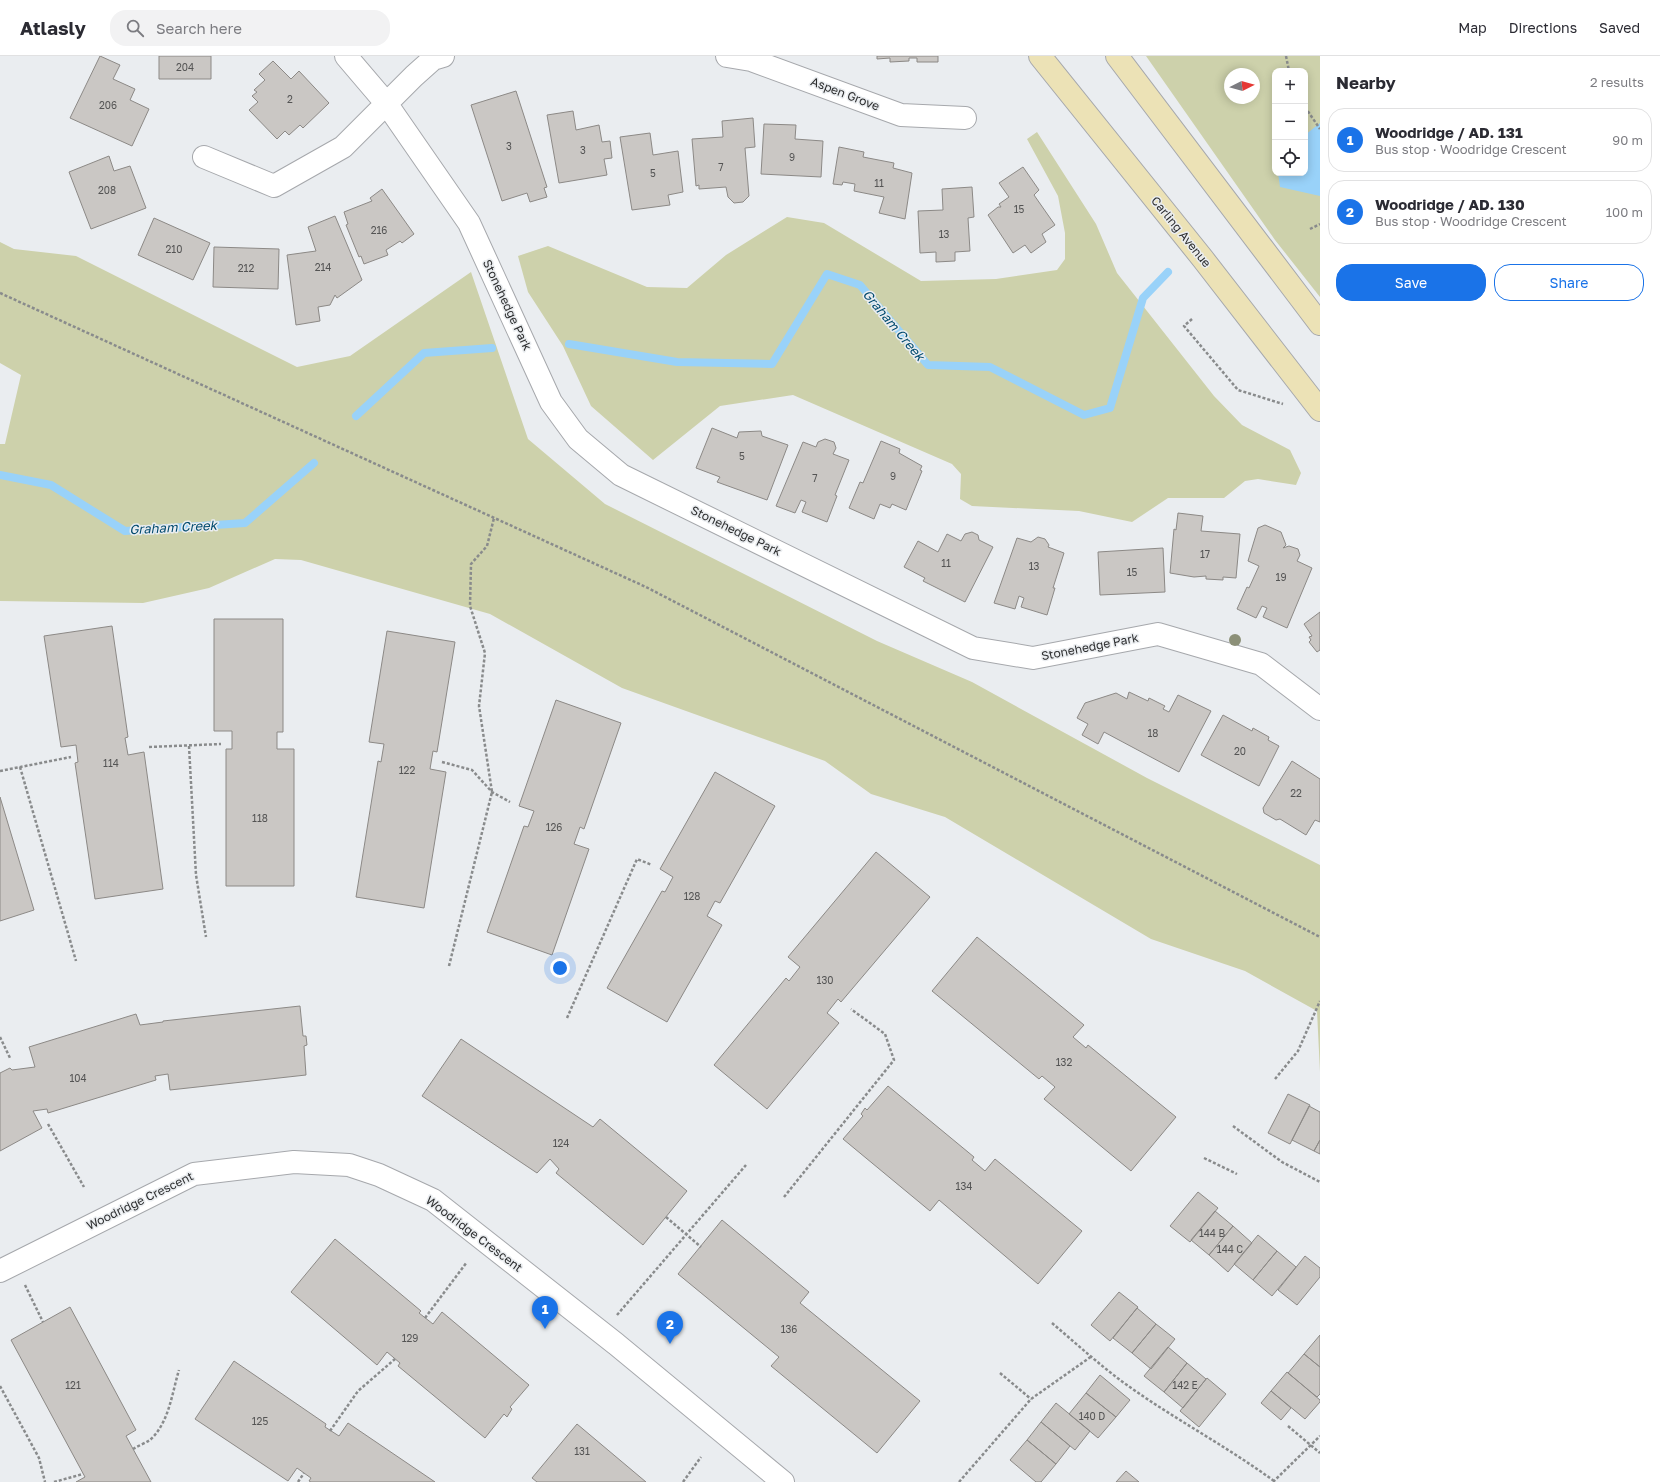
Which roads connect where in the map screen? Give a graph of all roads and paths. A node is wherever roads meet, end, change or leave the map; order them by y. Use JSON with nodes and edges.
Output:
{"nodes":[{"id":1,"x":346,"y":56,"type":"edge"},
{"id":2,"x":443,"y":56,"type":"edge"},
{"id":3,"x":727,"y":56,"type":"edge"},
{"id":4,"x":1040,"y":56,"type":"edge"},
{"id":5,"x":1117,"y":56,"type":"edge"},
{"id":6,"x":1286,"y":56,"type":"edge"},
{"id":7,"x":1288,"y":68,"type":"edge"},
{"id":8,"x":386,"y":103,"type":"junction"},
{"id":9,"x":1308,"y":112,"type":"edge"},
{"id":10,"x":965,"y":118,"type":"dead end"},
{"id":11,"x":1320,"y":129,"type":"edge"},
{"id":12,"x":204,"y":157,"type":"dead end"},
{"id":13,"x":1320,"y":224,"type":"edge"},
{"id":14,"x":1310,"y":229,"type":"dead end"},
{"id":15,"x":0,"y":293,"type":"edge"},
{"id":16,"x":1192,"y":319,"type":"dead end"},
{"id":17,"x":1320,"y":324,"type":"edge"},
{"id":18,"x":1286,"y":405,"type":"dead end"},
{"id":19,"x":1320,"y":410,"type":"edge"},
{"id":20,"x":494,"y":518,"type":"junction"},
{"id":21,"x":1320,"y":709,"type":"edge"},
{"id":22,"x":221,"y":744,"type":"dead end"},
{"id":23,"x":189,"y":746,"type":"junction"},
{"id":24,"x":149,"y":747,"type":"dead end"},
{"id":25,"x":71,"y":757,"type":"dead end"},
{"id":26,"x":442,"y":762,"type":"dead end"},
{"id":27,"x":20,"y":767,"type":"junction"},
{"id":28,"x":0,"y":771,"type":"edge"},
{"id":29,"x":492,"y":792,"type":"junction"},
{"id":30,"x":510,"y":802,"type":"dead end"},
{"id":31,"x":652,"y":865,"type":"dead end"},
{"id":32,"x":206,"y":937,"type":"dead end"},
{"id":33,"x":1320,"y":937,"type":"edge"},
{"id":34,"x":76,"y":961,"type":"dead end"},
{"id":35,"x":449,"y":966,"type":"dead end"},
{"id":36,"x":1320,"y":1001,"type":"edge"},
{"id":37,"x":851,"y":1009,"type":"dead end"},
{"id":38,"x":567,"y":1018,"type":"dead end"},
{"id":39,"x":0,"y":1037,"type":"edge"},
{"id":40,"x":10,"y":1058,"type":"dead end"},
{"id":41,"x":1275,"y":1079,"type":"dead end"},
{"id":42,"x":48,"y":1124,"type":"dead end"},
{"id":43,"x":1233,"y":1126,"type":"dead end"},
{"id":44,"x":1204,"y":1158,"type":"dead end"},
{"id":45,"x":746,"y":1165,"type":"dead end"},
{"id":46,"x":1237,"y":1174,"type":"dead end"},
{"id":47,"x":1320,"y":1182,"type":"edge"},
{"id":48,"x":84,"y":1187,"type":"dead end"},
{"id":49,"x":784,"y":1197,"type":"dead end"},
{"id":50,"x":666,"y":1217,"type":"dead end"},
{"id":51,"x":686,"y":1234,"type":"junction"},
{"id":52,"x":700,"y":1247,"type":"dead end"},
{"id":53,"x":467,"y":1262,"type":"dead end"},
{"id":54,"x":0,"y":1271,"type":"edge"},
{"id":55,"x":25,"y":1285,"type":"dead end"},
{"id":56,"x":425,"y":1318,"type":"dead end"},
{"id":57,"x":43,"y":1322,"type":"dead end"},
{"id":58,"x":1052,"y":1323,"type":"dead end"},
{"id":59,"x":602,"y":1332,"type":"junction"},
{"id":60,"x":1092,"y":1356,"type":"junction"},
{"id":61,"x":395,"y":1359,"type":"dead end"},
{"id":62,"x":179,"y":1370,"type":"dead end"},
{"id":63,"x":1000,"y":1373,"type":"dead end"},
{"id":64,"x":0,"y":1386,"type":"edge"},
{"id":65,"x":1031,"y":1399,"type":"junction"},
{"id":66,"x":1288,"y":1426,"type":"dead end"},
{"id":67,"x":330,"y":1431,"type":"dead end"},
{"id":68,"x":1320,"y":1436,"type":"edge"},
{"id":69,"x":1310,"y":1446,"type":"junction"},
{"id":70,"x":133,"y":1450,"type":"dead end"},
{"id":71,"x":1320,"y":1454,"type":"edge"},
{"id":72,"x":701,"y":1457,"type":"dead end"},
{"id":73,"x":304,"y":1473,"type":"dead end"},
{"id":74,"x":83,"y":1474,"type":"dead end"},
{"id":75,"x":1273,"y":1481,"type":"edge"},
{"id":76,"x":45,"y":1482,"type":"edge"},
{"id":77,"x":54,"y":1482,"type":"edge"},
{"id":78,"x":298,"y":1482,"type":"edge"},
{"id":79,"x":683,"y":1482,"type":"edge"},
{"id":80,"x":783,"y":1482,"type":"edge"},
{"id":81,"x":959,"y":1482,"type":"edge"}],
"edges":[{"from":1,"to":8,"type":"street","name":"Stonehedge Park"},
{"from":2,"to":8,"type":"street"},
{"from":3,"to":10,"type":"street","name":"Aspen Grove"},
{"from":4,"to":19,"type":"main road","name":"Carling Avenue"},
{"from":5,"to":17,"type":"main road"},
{"from":6,"to":7,"type":"path"},
{"from":8,"to":12,"type":"street"},
{"from":8,"to":21,"type":"street","name":"Stonehedge Park"},
{"from":9,"to":11,"type":"path"},
{"from":13,"to":14,"type":"path"},
{"from":15,"to":20,"type":"path"},
{"from":16,"to":18,"type":"path"},
{"from":20,"to":29,"type":"path"},
{"from":20,"to":33,"type":"path"},
{"from":22,"to":23,"type":"path"},
{"from":23,"to":24,"type":"path"},
{"from":23,"to":32,"type":"path"},
{"from":25,"to":27,"type":"path"},
{"from":26,"to":29,"type":"path"},
{"from":27,"to":28,"type":"path"},
{"from":27,"to":34,"type":"path"},
{"from":29,"to":30,"type":"path"},
{"from":29,"to":35,"type":"path"},
{"from":31,"to":38,"type":"path"},
{"from":36,"to":41,"type":"path"},
{"from":37,"to":49,"type":"path"},
{"from":39,"to":40,"type":"path"},
{"from":42,"to":48,"type":"path"},
{"from":43,"to":47,"type":"path"},
{"from":44,"to":46,"type":"path"},
{"from":45,"to":51,"type":"path"},
{"from":50,"to":51,"type":"path"},
{"from":51,"to":52,"type":"path"},
{"from":51,"to":59,"type":"path"},
{"from":53,"to":56,"type":"path"},
{"from":54,"to":59,"type":"street","name":"Woodridge Crescent"},
{"from":55,"to":57,"type":"path"},
{"from":58,"to":60,"type":"path"},
{"from":59,"to":80,"type":"street","name":"Woodridge Crescent"},
{"from":60,"to":65,"type":"path"},
{"from":60,"to":75,"type":"path"},
{"from":61,"to":67,"type":"path"},
{"from":62,"to":70,"type":"path"},
{"from":63,"to":65,"type":"path"},
{"from":64,"to":76,"type":"path"},
{"from":65,"to":81,"type":"path"},
{"from":66,"to":69,"type":"path"},
{"from":68,"to":69,"type":"path"},
{"from":69,"to":71,"type":"path"},
{"from":69,"to":75,"type":"path"},
{"from":72,"to":79,"type":"path"},
{"from":73,"to":78,"type":"path"},
{"from":74,"to":77,"type":"path"}]}
